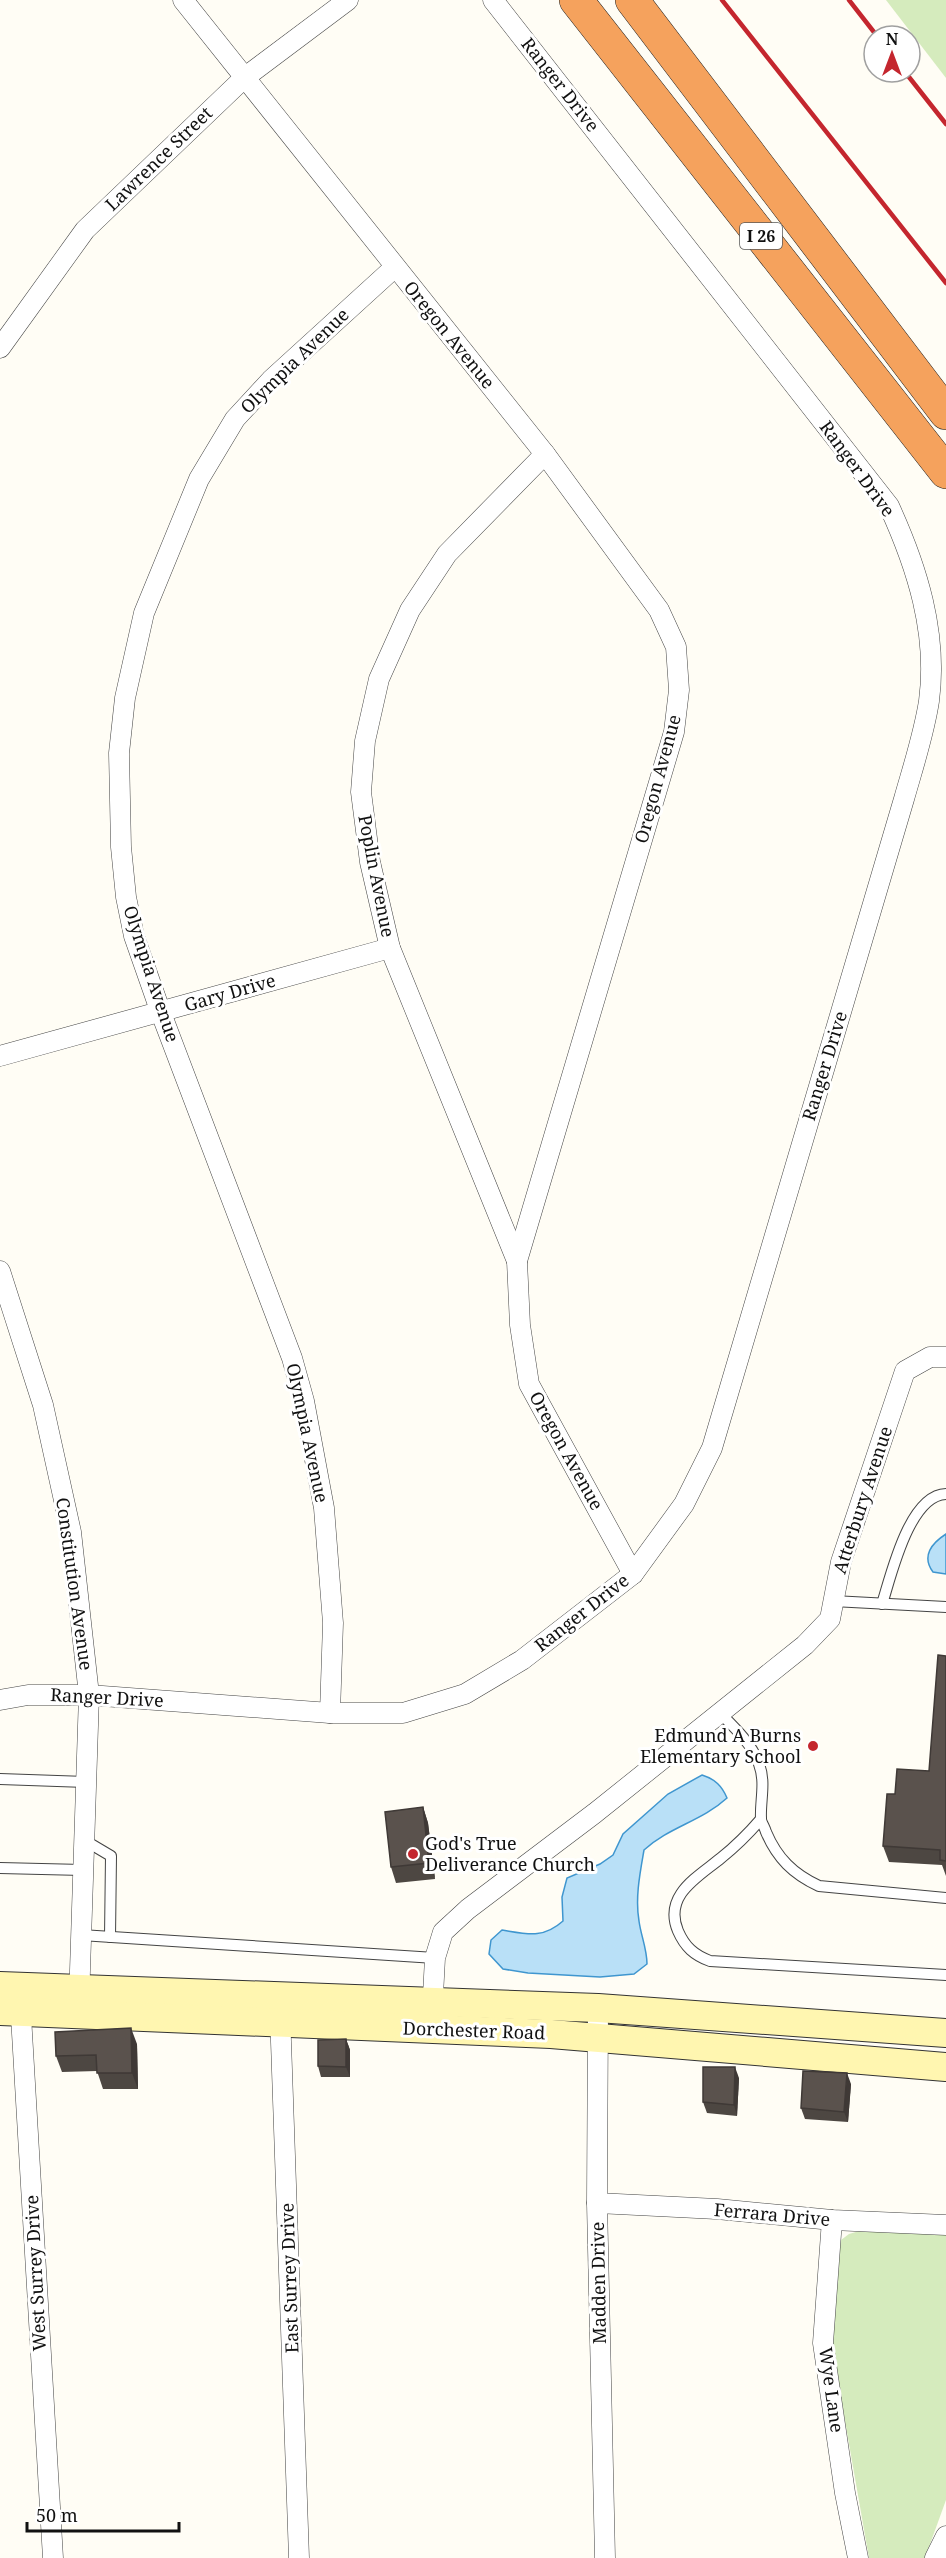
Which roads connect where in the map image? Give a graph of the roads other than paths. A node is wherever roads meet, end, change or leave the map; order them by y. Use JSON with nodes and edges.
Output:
{"nodes":[{"id":1,"x":183,"y":0,"type":"edge"},
{"id":2,"x":348,"y":0,"type":"edge"},
{"id":3,"x":493,"y":0,"type":"edge"},
{"id":4,"x":576,"y":0,"type":"edge"},
{"id":5,"x":632,"y":0,"type":"edge"},
{"id":6,"x":244,"y":78,"type":"junction"},
{"id":7,"x":395,"y":267,"type":"junction"},
{"id":8,"x":0,"y":348,"type":"edge"},
{"id":9,"x":946,"y":413,"type":"edge"},
{"id":10,"x":545,"y":454,"type":"junction"},
{"id":11,"x":946,"y":472,"type":"edge"},
{"id":12,"x":390,"y":948,"type":"junction"},
{"id":13,"x":161,"y":1012,"type":"junction"},
{"id":14,"x":0,"y":1056,"type":"edge"},
{"id":15,"x":517,"y":1261,"type":"junction"},
{"id":16,"x":0,"y":1271,"type":"edge"},
{"id":17,"x":946,"y":1357,"type":"edge"},
{"id":18,"x":946,"y":1494,"type":"edge"},
{"id":19,"x":633,"y":1574,"type":"junction"},
{"id":20,"x":834,"y":1601,"type":"junction"},
{"id":21,"x":882,"y":1604,"type":"junction"},
{"id":22,"x":946,"y":1607,"type":"edge"},
{"id":23,"x":89,"y":1695,"type":"junction"},
{"id":24,"x":0,"y":1700,"type":"edge"},
{"id":25,"x":330,"y":1713,"type":"junction"},
{"id":26,"x":720,"y":1713,"type":"junction"},
{"id":27,"x":0,"y":1779,"type":"edge"},
{"id":28,"x":86,"y":1782,"type":"junction"},
{"id":29,"x":761,"y":1819,"type":"junction"},
{"id":30,"x":84,"y":1840,"type":"junction"},
{"id":31,"x":0,"y":1868,"type":"edge"},
{"id":32,"x":83,"y":1870,"type":"junction"},
{"id":33,"x":946,"y":1898,"type":"edge"},
{"id":34,"x":81,"y":1935,"type":"junction"},
{"id":35,"x":110,"y":1937,"type":"junction"},
{"id":36,"x":435,"y":1958,"type":"junction"},
{"id":37,"x":946,"y":1975,"type":"edge"},
{"id":38,"x":10,"y":1999,"type":"edge"},
{"id":39,"x":79,"y":2001,"type":"junction"},
{"id":40,"x":598,"y":2008,"type":"junction"},
{"id":41,"x":280,"y":2010,"type":"junction"},
{"id":42,"x":432,"y":2016,"type":"junction"},
{"id":43,"x":946,"y":2033,"type":"edge"},
{"id":44,"x":598,"y":2038,"type":"junction"},
{"id":45,"x":946,"y":2067,"type":"edge"},
{"id":46,"x":597,"y":2203,"type":"junction"},
{"id":47,"x":832,"y":2220,"type":"junction"},
{"id":48,"x":946,"y":2225,"type":"edge"},
{"id":49,"x":946,"y":2536,"type":"edge"},
{"id":50,"x":53,"y":2558,"type":"edge"},
{"id":51,"x":299,"y":2558,"type":"edge"},
{"id":52,"x":604,"y":2558,"type":"edge"},
{"id":53,"x":858,"y":2558,"type":"edge"},
{"id":54,"x":935,"y":2558,"type":"edge"}],
"edges":[{"from":1,"to":6,"type":"street","name":"Oregon Avenue"},
{"from":2,"to":6,"type":"street","name":"Lawrence Street"},
{"from":3,"to":19,"type":"street","name":"Ranger Drive"},
{"from":4,"to":11,"type":"highway","number":"I 26"},
{"from":5,"to":9,"type":"highway","number":"I 26"},
{"from":6,"to":7,"type":"street","name":"Oregon Avenue"},
{"from":6,"to":8,"type":"street","name":"Lawrence Street"},
{"from":7,"to":10,"type":"street","name":"Oregon Avenue"},
{"from":7,"to":13,"type":"street","name":"Olympia Avenue"},
{"from":10,"to":12,"type":"street","name":"Poplin Avenue"},
{"from":10,"to":15,"type":"street","name":"Oregon Avenue"},
{"from":12,"to":13,"type":"street","name":"Gary Drive"},
{"from":12,"to":15,"type":"street","name":"Poplin Avenue"},
{"from":13,"to":14,"type":"street","name":"Gary Drive"},
{"from":13,"to":25,"type":"street","name":"Olympia Avenue"},
{"from":15,"to":19,"type":"street","name":"Oregon Avenue"},
{"from":16,"to":23,"type":"street","name":"Constitution Avenue"},
{"from":17,"to":20,"type":"street","name":"Atterbury Avenue"},
{"from":18,"to":21,"type":"lane"},
{"from":19,"to":25,"type":"street","name":"Ranger Drive"},
{"from":20,"to":21,"type":"lane"},
{"from":20,"to":26,"type":"street","name":"Atterbury Avenue"},
{"from":21,"to":22,"type":"lane"},
{"from":23,"to":24,"type":"street","name":"Ranger Drive"},
{"from":23,"to":25,"type":"street","name":"Ranger Drive"},
{"from":23,"to":28,"type":"street","name":"Constitution Avenue"},
{"from":26,"to":29,"type":"lane"},
{"from":26,"to":36,"type":"street","name":"Atterbury Avenue"},
{"from":27,"to":28,"type":"lane"},
{"from":28,"to":30,"type":"street","name":"Constitution Avenue"},
{"from":29,"to":33,"type":"lane"},
{"from":29,"to":37,"type":"lane"},
{"from":30,"to":32,"type":"street","name":"Constitution Avenue"},
{"from":30,"to":35,"type":"lane"},
{"from":31,"to":32,"type":"lane"},
{"from":32,"to":34,"type":"street","name":"Constitution Avenue"},
{"from":34,"to":35,"type":"lane"},
{"from":34,"to":39,"type":"street","name":"Constitution Avenue"},
{"from":35,"to":36,"type":"lane"},
{"from":36,"to":42,"type":"street","name":"Atterbury Avenue"},
{"from":38,"to":39,"type":"main road","name":"Dorchester Road"},
{"from":38,"to":50,"type":"street","name":"West Surrey Drive"},
{"from":39,"to":41,"type":"main road","name":"Dorchester Road"},
{"from":40,"to":42,"type":"main road","name":"Dorchester Road"},
{"from":40,"to":43,"type":"main road","name":"Dorchester Road"},
{"from":40,"to":44,"type":"street","name":"Madden Drive"},
{"from":41,"to":42,"type":"main road","name":"Dorchester Road"},
{"from":41,"to":51,"type":"street","name":"East Surrey Drive"},
{"from":42,"to":44,"type":"main road","name":"Dorchester Road"},
{"from":44,"to":45,"type":"main road","name":"Dorchester Road"},
{"from":44,"to":46,"type":"street","name":"Madden Drive"},
{"from":46,"to":47,"type":"street","name":"Ferrara Drive"},
{"from":46,"to":52,"type":"street","name":"Madden Drive"},
{"from":47,"to":48,"type":"street","name":"Ferrara Drive"},
{"from":47,"to":53,"type":"street","name":"Wye Lane"},
{"from":49,"to":54,"type":"street"}]}
